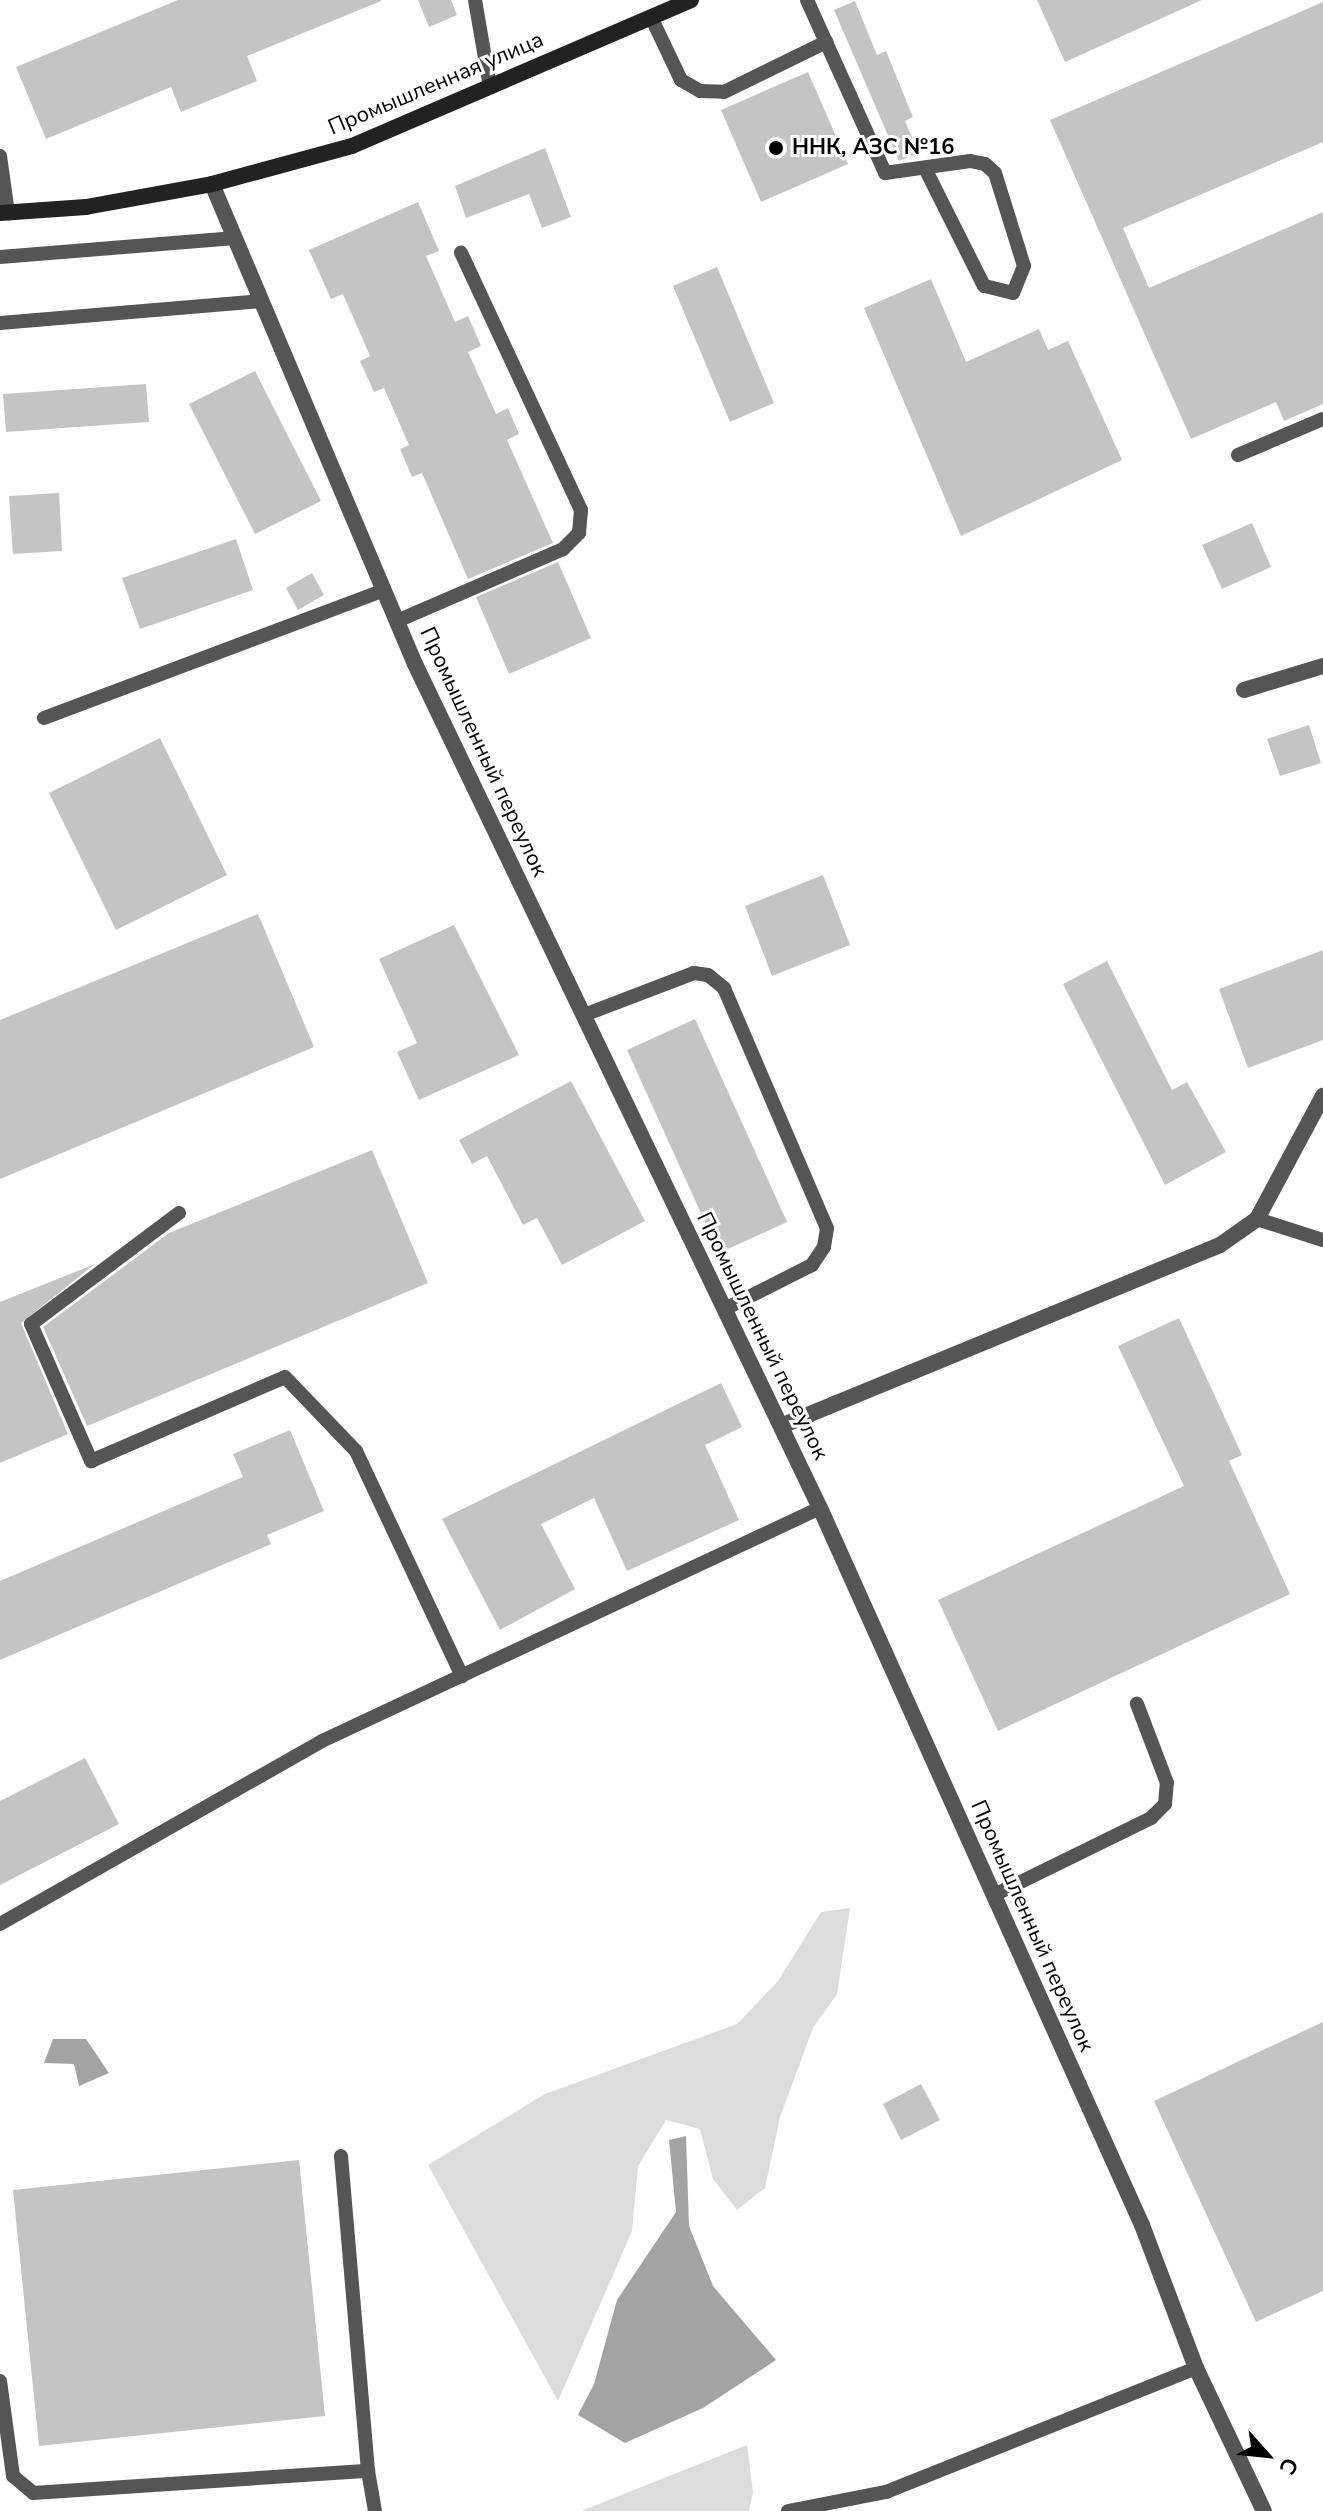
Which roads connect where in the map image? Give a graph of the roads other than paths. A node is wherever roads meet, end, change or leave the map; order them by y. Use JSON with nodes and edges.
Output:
{"nodes":[{"id":1,"x":475,"y":0,"type":"edge"},
{"id":2,"x":691,"y":0,"type":"edge"},
{"id":3,"x":807,"y":0,"type":"edge"},
{"id":4,"x":651,"y":17,"type":"junction"},
{"id":5,"x":826,"y":42,"type":"junction"},
{"id":6,"x":490,"y":87,"type":"junction"},
{"id":7,"x":0,"y":156,"type":"edge"},
{"id":8,"x":926,"y":170,"type":"junction"},
{"id":9,"x":212,"y":184,"type":"junction"},
{"id":10,"x":4,"y":213,"type":"edge"},
{"id":11,"x":235,"y":238,"type":"junction"},
{"id":12,"x":461,"y":253,"type":"dead end"},
{"id":13,"x":0,"y":257,"type":"edge"},
{"id":14,"x":261,"y":301,"type":"junction"},
{"id":15,"x":0,"y":323,"type":"edge"},
{"id":16,"x":1323,"y":419,"type":"edge"},
{"id":17,"x":1238,"y":455,"type":"dead end"},
{"id":18,"x":384,"y":590,"type":"junction"},
{"id":19,"x":397,"y":621,"type":"junction"},
{"id":20,"x":1323,"y":666,"type":"edge"},
{"id":21,"x":1244,"y":690,"type":"dead end"},
{"id":22,"x":44,"y":718,"type":"dead end"},
{"id":23,"x":584,"y":1015,"type":"junction"},
{"id":24,"x":1323,"y":1096,"type":"edge"},
{"id":25,"x":179,"y":1213,"type":"dead end"},
{"id":26,"x":1257,"y":1219,"type":"junction"},
{"id":27,"x":1323,"y":1240,"type":"edge"},
{"id":28,"x":725,"y":1309,"type":"junction"},
{"id":29,"x":781,"y":1426,"type":"junction"},
{"id":30,"x":820,"y":1508,"type":"junction"},
{"id":31,"x":462,"y":1676,"type":"junction"},
{"id":32,"x":1137,"y":1704,"type":"dead end"},
{"id":33,"x":994,"y":1895,"type":"junction"},
{"id":34,"x":0,"y":1924,"type":"edge"},
{"id":35,"x":341,"y":2156,"type":"dead end"},
{"id":36,"x":1196,"y":2368,"type":"junction"},
{"id":37,"x":0,"y":2381,"type":"edge"},
{"id":38,"x":368,"y":2471,"type":"junction"},
{"id":39,"x":375,"y":2511,"type":"edge"},
{"id":40,"x":788,"y":2511,"type":"edge"},
{"id":41,"x":1264,"y":2511,"type":"edge"}],
"edges":[{"from":1,"to":6,"type":"lane"},
{"from":2,"to":4,"type":"street","name":"Промышленная улица"},
{"from":3,"to":5,"type":"lane"},
{"from":4,"to":5,"type":"lane"},
{"from":4,"to":6,"type":"street","name":"Промышленная улица"},
{"from":5,"to":8,"type":"lane"},
{"from":6,"to":9,"type":"street","name":"Промышленная улица"},
{"from":7,"to":10,"type":"lane"},
{"from":8,"to":8,"type":"lane"},
{"from":9,"to":10,"type":"street","name":"Промышленная улица"},
{"from":9,"to":11,"type":"street","name":"Промышленный переулок"},
{"from":11,"to":13,"type":"lane"},
{"from":11,"to":14,"type":"street","name":"Промышленный переулок"},
{"from":12,"to":19,"type":"lane"},
{"from":14,"to":15,"type":"lane"},
{"from":14,"to":18,"type":"street","name":"Промышленный переулок"},
{"from":16,"to":17,"type":"lane"},
{"from":18,"to":19,"type":"street","name":"Промышленный переулок"},
{"from":18,"to":22,"type":"lane"},
{"from":19,"to":23,"type":"street","name":"Промышленный переулок"},
{"from":20,"to":21,"type":"street"},
{"from":23,"to":28,"type":"street","name":"Промышленный переулок"},
{"from":23,"to":28,"type":"lane"},
{"from":24,"to":26,"type":"street"},
{"from":25,"to":31,"type":"lane"},
{"from":26,"to":27,"type":"lane"},
{"from":26,"to":29,"type":"street"},
{"from":28,"to":29,"type":"street","name":"Промышленный переулок"},
{"from":29,"to":30,"type":"street","name":"Промышленный переулок"},
{"from":30,"to":31,"type":"lane"},
{"from":30,"to":33,"type":"street","name":"Промышленный переулок"},
{"from":31,"to":34,"type":"lane"},
{"from":32,"to":33,"type":"lane"},
{"from":33,"to":36,"type":"street","name":"Промышленный переулок"},
{"from":35,"to":38,"type":"lane"},
{"from":36,"to":40,"type":"lane"},
{"from":36,"to":41,"type":"street","name":"Промышленный переулок"},
{"from":37,"to":38,"type":"lane"},
{"from":38,"to":39,"type":"lane"}]}
